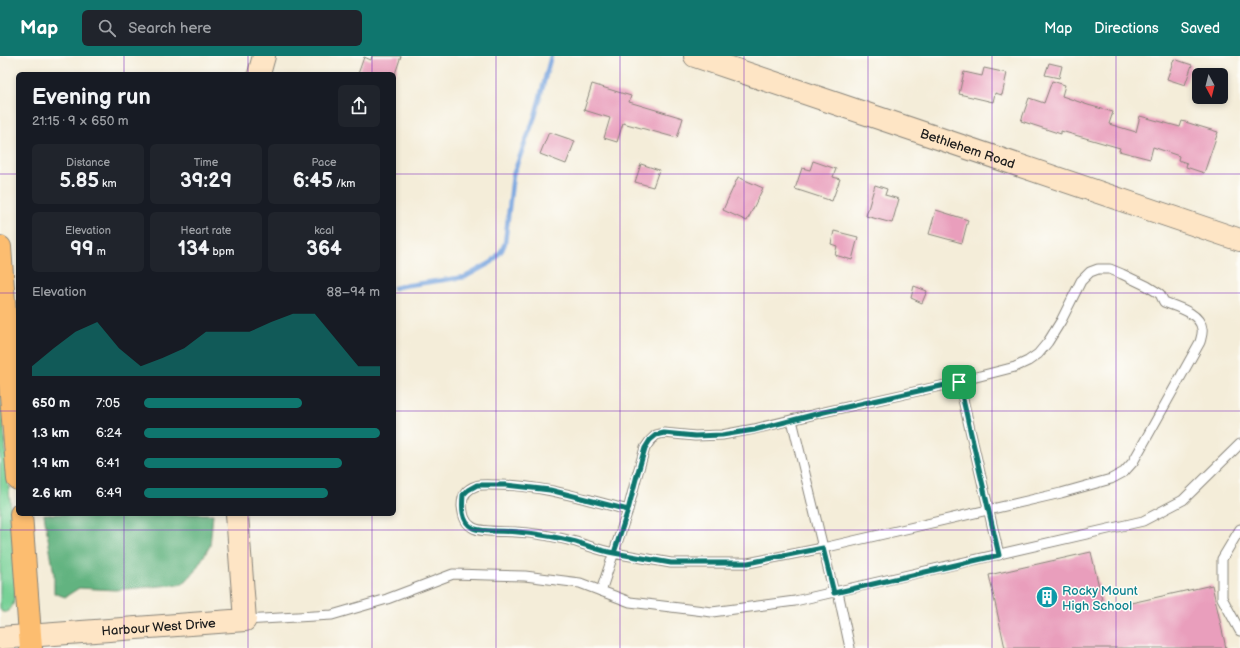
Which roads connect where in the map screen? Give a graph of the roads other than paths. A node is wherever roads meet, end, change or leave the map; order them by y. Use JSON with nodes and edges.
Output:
{"nodes":[{"id":1,"x":264,"y":56,"type":"edge"},
{"id":2,"x":695,"y":56,"type":"edge"},
{"id":3,"x":260,"y":72,"type":"edge"},
{"id":4,"x":1240,"y":240,"type":"edge"},
{"id":5,"x":0,"y":247,"type":"edge"},
{"id":6,"x":959,"y":382,"type":"junction"},
{"id":7,"x":792,"y":420,"type":"junction"},
{"id":8,"x":1240,"y":444,"type":"edge"},
{"id":9,"x":16,"y":457,"type":"edge"},
{"id":10,"x":989,"y":509,"type":"junction"},
{"id":11,"x":628,"y":510,"type":"junction"},
{"id":12,"x":21,"y":516,"type":"edge"},
{"id":13,"x":237,"y":516,"type":"edge"},
{"id":14,"x":1240,"y":529,"type":"edge"},
{"id":15,"x":823,"y":548,"type":"junction"},
{"id":16,"x":614,"y":553,"type":"junction"},
{"id":17,"x":999,"y":555,"type":"junction"},
{"id":18,"x":601,"y":591,"type":"junction"},
{"id":19,"x":836,"y":592,"type":"junction"},
{"id":20,"x":245,"y":620,"type":"junction"},
{"id":21,"x":1240,"y":631,"type":"edge"},
{"id":22,"x":0,"y":638,"type":"edge"},
{"id":23,"x":31,"y":642,"type":"edge"},
{"id":24,"x":850,"y":648,"type":"edge"}],
"edges":[{"from":1,"to":3,"type":"main road"},
{"from":2,"to":4,"type":"main road","name":"Bethlehem Road"},
{"from":5,"to":9,"type":"highway"},
{"from":6,"to":7,"type":"lane"},
{"from":6,"to":10,"type":"lane"},
{"from":6,"to":10,"type":"lane"},
{"from":7,"to":11,"type":"lane"},
{"from":7,"to":15,"type":"lane"},
{"from":8,"to":17,"type":"lane"},
{"from":10,"to":15,"type":"lane"},
{"from":10,"to":17,"type":"lane"},
{"from":11,"to":16,"type":"lane"},
{"from":11,"to":16,"type":"lane"},
{"from":12,"to":23,"type":"highway"},
{"from":13,"to":20,"type":"main road"},
{"from":14,"to":21,"type":"lane"},
{"from":15,"to":16,"type":"lane"},
{"from":15,"to":19,"type":"lane"},
{"from":16,"to":18,"type":"lane"},
{"from":17,"to":19,"type":"lane"},
{"from":18,"to":19,"type":"lane"},
{"from":18,"to":20,"type":"lane"},
{"from":19,"to":24,"type":"lane"},
{"from":20,"to":23,"type":"main road","name":"Harbour West Drive"},
{"from":22,"to":23,"type":"main road","name":"Harbour West Drive"}]}
